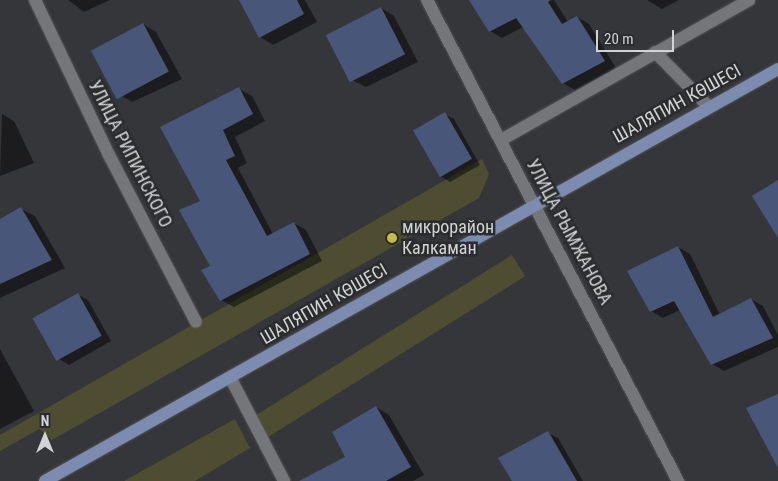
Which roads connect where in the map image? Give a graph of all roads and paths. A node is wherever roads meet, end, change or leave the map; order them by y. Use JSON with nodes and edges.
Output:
{"nodes":[{"id":1,"x":35,"y":0,"type":"edge"},
{"id":2,"x":427,"y":0,"type":"edge"},
{"id":3,"x":749,"y":0,"type":"edge"},
{"id":4,"x":656,"y":52,"type":"junction"},
{"id":5,"x":778,"y":69,"type":"edge"},
{"id":6,"x":710,"y":107,"type":"junction"},
{"id":7,"x":501,"y":140,"type":"junction"},
{"id":8,"x":534,"y":203,"type":"junction"},
{"id":9,"x":196,"y":322,"type":"dead end"},
{"id":10,"x":230,"y":379,"type":"junction"},
{"id":11,"x":45,"y":481,"type":"edge"},
{"id":12,"x":284,"y":481,"type":"edge"},
{"id":13,"x":678,"y":481,"type":"edge"}],
"edges":[{"from":1,"to":9,"type":"street","name":"УЛИЦА РИПИНСКОГО"},
{"from":2,"to":7,"type":"street","name":"УЛИЦА РЫМЖАНОВА"},
{"from":3,"to":4,"type":"street"},
{"from":4,"to":6,"type":"street"},
{"from":4,"to":7,"type":"street"},
{"from":5,"to":6,"type":"main road","name":"ШАЛЯПИН КӨШЕСІ"},
{"from":6,"to":8,"type":"main road","name":"ШАЛЯПИН КӨШЕСІ"},
{"from":7,"to":8,"type":"street","name":"УЛИЦА РЫМЖАНОВА"},
{"from":8,"to":10,"type":"main road","name":"ШАЛЯПИН КӨШЕСІ"},
{"from":8,"to":13,"type":"street","name":"УЛИЦА РЫМЖАНОВА"},
{"from":10,"to":11,"type":"main road","name":"ШАЛЯПИН КӨШЕСІ"},
{"from":10,"to":12,"type":"street"}]}
